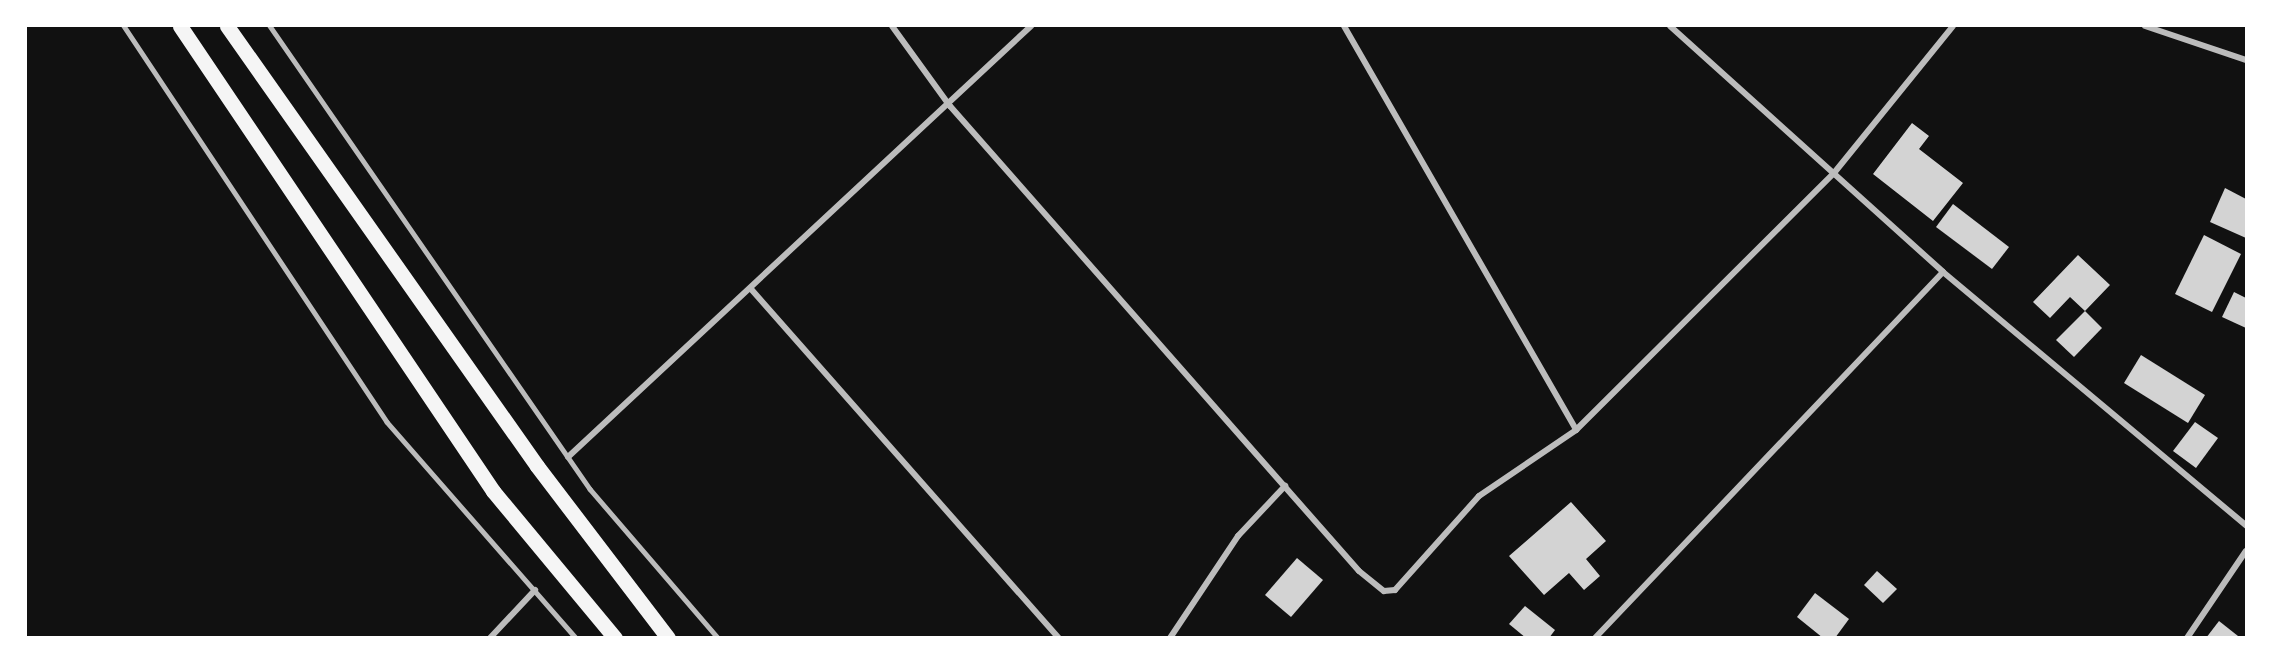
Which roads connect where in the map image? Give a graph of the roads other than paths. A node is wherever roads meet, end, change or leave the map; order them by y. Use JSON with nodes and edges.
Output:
{"nodes":[{"id":1,"x":124,"y":26,"type":"edge"},
{"id":2,"x":180,"y":26,"type":"edge"},
{"id":3,"x":227,"y":26,"type":"edge"},
{"id":4,"x":270,"y":26,"type":"edge"},
{"id":5,"x":892,"y":26,"type":"edge"},
{"id":6,"x":1031,"y":26,"type":"edge"},
{"id":7,"x":1344,"y":26,"type":"edge"},
{"id":8,"x":1670,"y":26,"type":"edge"},
{"id":9,"x":1953,"y":26,"type":"edge"},
{"id":10,"x":2145,"y":26,"type":"edge"},
{"id":11,"x":2247,"y":60,"type":"edge"},
{"id":12,"x":950,"y":106,"type":"junction"},
{"id":13,"x":1834,"y":173,"type":"junction"},
{"id":14,"x":1943,"y":272,"type":"junction"},
{"id":15,"x":751,"y":290,"type":"junction"},
{"id":16,"x":1576,"y":430,"type":"junction"},
{"id":17,"x":568,"y":458,"type":"junction"},
{"id":18,"x":1285,"y":486,"type":"junction"},
{"id":19,"x":2247,"y":525,"type":"edge"},
{"id":20,"x":2247,"y":551,"type":"edge"},
{"id":21,"x":535,"y":590,"type":"junction"},
{"id":22,"x":490,"y":638,"type":"edge"},
{"id":23,"x":576,"y":638,"type":"edge"},
{"id":24,"x":615,"y":638,"type":"edge"},
{"id":25,"x":668,"y":638,"type":"edge"},
{"id":26,"x":718,"y":638,"type":"edge"},
{"id":27,"x":1059,"y":638,"type":"edge"},
{"id":28,"x":1170,"y":638,"type":"edge"},
{"id":29,"x":1595,"y":638,"type":"edge"},
{"id":30,"x":2187,"y":638,"type":"edge"}],
"edges":[{"from":1,"to":21,"type":"lane"},
{"from":2,"to":24,"type":"main road"},
{"from":3,"to":25,"type":"main road"},
{"from":4,"to":17,"type":"lane"},
{"from":5,"to":12,"type":"street"},
{"from":6,"to":12,"type":"street"},
{"from":7,"to":16,"type":"street"},
{"from":8,"to":13,"type":"street"},
{"from":9,"to":13,"type":"street"},
{"from":10,"to":11,"type":"street"},
{"from":12,"to":15,"type":"street"},
{"from":12,"to":18,"type":"street"},
{"from":13,"to":14,"type":"street"},
{"from":13,"to":16,"type":"street"},
{"from":14,"to":19,"type":"street"},
{"from":14,"to":29,"type":"street"},
{"from":15,"to":17,"type":"street"},
{"from":15,"to":27,"type":"street"},
{"from":16,"to":18,"type":"street"},
{"from":17,"to":26,"type":"lane"},
{"from":18,"to":28,"type":"street"},
{"from":20,"to":30,"type":"street"},
{"from":21,"to":22,"type":"street"},
{"from":21,"to":23,"type":"lane"}]}
